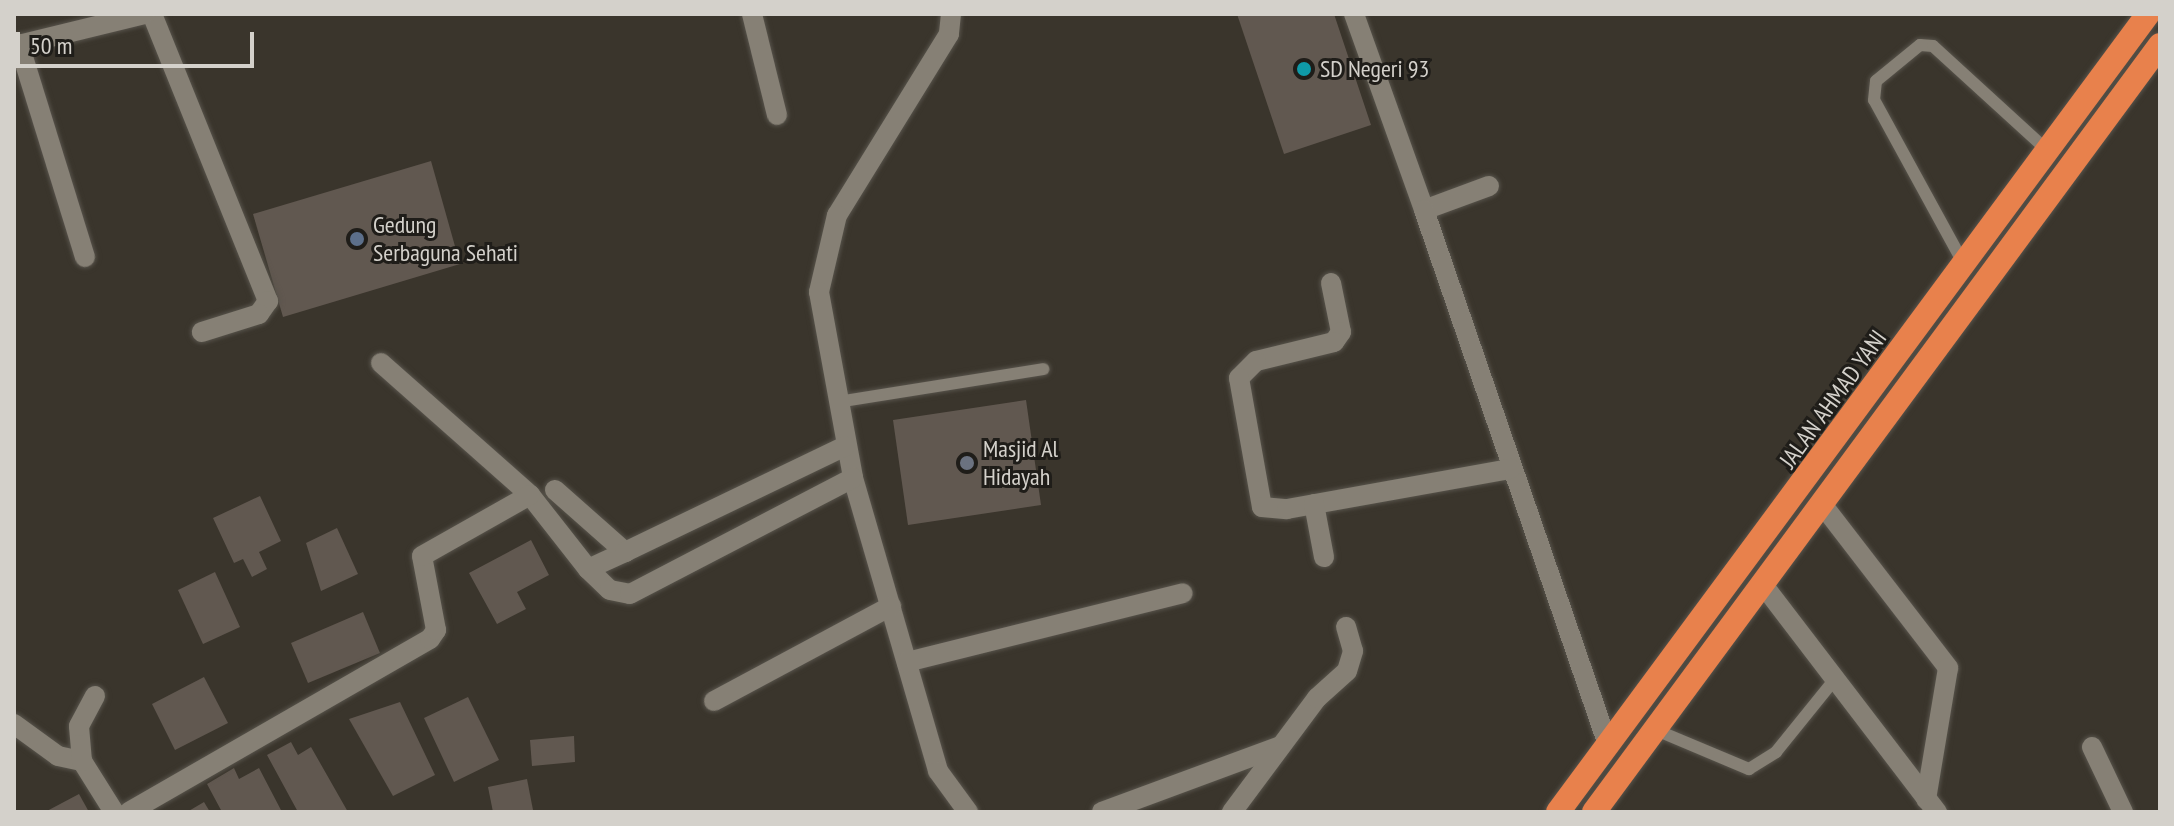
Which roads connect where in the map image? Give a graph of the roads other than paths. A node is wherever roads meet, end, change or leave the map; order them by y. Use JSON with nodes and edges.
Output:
{"nodes":[{"id":1,"x":145,"y":14,"type":"edge"},
{"id":2,"x":152,"y":14,"type":"edge"},
{"id":3,"x":752,"y":14,"type":"edge"},
{"id":4,"x":951,"y":14,"type":"edge"},
{"id":5,"x":1354,"y":14,"type":"edge"},
{"id":6,"x":2148,"y":14,"type":"edge"},
{"id":7,"x":17,"y":45,"type":"edge"},
{"id":8,"x":2160,"y":45,"type":"edge"},
{"id":9,"x":777,"y":115,"type":"dead end"},
{"id":10,"x":2049,"y":152,"type":"junction"},
{"id":11,"x":1489,"y":186,"type":"dead end"},
{"id":12,"x":1424,"y":210,"type":"junction"},
{"id":13,"x":85,"y":257,"type":"dead end"},
{"id":14,"x":1965,"y":267,"type":"junction"},
{"id":15,"x":1331,"y":283,"type":"dead end"},
{"id":16,"x":202,"y":332,"type":"dead end"},
{"id":17,"x":381,"y":363,"type":"dead end"},
{"id":18,"x":1043,"y":369,"type":"dead end"},
{"id":19,"x":838,"y":402,"type":"junction"},
{"id":20,"x":845,"y":446,"type":"junction"},
{"id":21,"x":1510,"y":469,"type":"junction"},
{"id":22,"x":853,"y":478,"type":"junction"},
{"id":23,"x":555,"y":490,"type":"dead end"},
{"id":24,"x":530,"y":495,"type":"junction"},
{"id":25,"x":1314,"y":504,"type":"junction"},
{"id":26,"x":1825,"y":508,"type":"junction"},
{"id":27,"x":625,"y":552,"type":"junction"},
{"id":28,"x":1324,"y":557,"type":"dead end"},
{"id":29,"x":588,"y":569,"type":"junction"},
{"id":30,"x":1764,"y":586,"type":"junction"},
{"id":31,"x":1183,"y":593,"type":"dead end"},
{"id":32,"x":891,"y":606,"type":"junction"},
{"id":33,"x":1346,"y":627,"type":"dead end"},
{"id":34,"x":907,"y":662,"type":"junction"},
{"id":35,"x":1834,"y":680,"type":"junction"},
{"id":36,"x":95,"y":696,"type":"dead end"},
{"id":37,"x":714,"y":701,"type":"dead end"},
{"id":38,"x":14,"y":724,"type":"edge"},
{"id":39,"x":1656,"y":730,"type":"junction"},
{"id":40,"x":1608,"y":745,"type":"junction"},
{"id":41,"x":1280,"y":746,"type":"junction"},
{"id":42,"x":2092,"y":747,"type":"dead end"},
{"id":43,"x":82,"y":761,"type":"junction"},
{"id":44,"x":1932,"y":805,"type":"edge"},
{"id":45,"x":114,"y":812,"type":"edge"},
{"id":46,"x":129,"y":812,"type":"edge"},
{"id":47,"x":968,"y":812,"type":"edge"},
{"id":48,"x":1102,"y":812,"type":"edge"},
{"id":49,"x":1232,"y":812,"type":"edge"},
{"id":50,"x":1558,"y":812,"type":"edge"},
{"id":51,"x":1594,"y":812,"type":"edge"},
{"id":52,"x":2123,"y":812,"type":"edge"}],
"edges":[{"from":1,"to":7,"type":"street"},
{"from":2,"to":16,"type":"street"},
{"from":3,"to":9,"type":"street"},
{"from":4,"to":19,"type":"street"},
{"from":5,"to":12,"type":"street"},
{"from":6,"to":10,"type":"highway","name":"JALAN AHMAD YANI"},
{"from":7,"to":13,"type":"street"},
{"from":8,"to":26,"type":"highway"},
{"from":10,"to":14,"type":"highway","name":"JALAN AHMAD YANI"},
{"from":10,"to":14,"type":"lane"},
{"from":11,"to":12,"type":"street"},
{"from":12,"to":21,"type":"street"},
{"from":14,"to":40,"type":"highway","name":"JALAN AHMAD YANI"},
{"from":15,"to":25,"type":"street"},
{"from":17,"to":24,"type":"street"},
{"from":18,"to":19,"type":"lane"},
{"from":19,"to":20,"type":"street"},
{"from":20,"to":22,"type":"street"},
{"from":20,"to":27,"type":"street"},
{"from":21,"to":25,"type":"street"},
{"from":21,"to":40,"type":"street"},
{"from":22,"to":29,"type":"street"},
{"from":22,"to":32,"type":"street"},
{"from":23,"to":27,"type":"street"},
{"from":24,"to":29,"type":"street"},
{"from":24,"to":46,"type":"street"},
{"from":25,"to":28,"type":"street"},
{"from":26,"to":30,"type":"highway"},
{"from":26,"to":44,"type":"street"},
{"from":27,"to":29,"type":"street"},
{"from":30,"to":35,"type":"street"},
{"from":30,"to":39,"type":"highway"},
{"from":31,"to":34,"type":"street"},
{"from":32,"to":34,"type":"street"},
{"from":32,"to":37,"type":"street"},
{"from":33,"to":41,"type":"street"},
{"from":34,"to":47,"type":"street"},
{"from":35,"to":39,"type":"lane"},
{"from":35,"to":44,"type":"street"},
{"from":36,"to":43,"type":"street"},
{"from":38,"to":43,"type":"street"},
{"from":39,"to":51,"type":"highway"},
{"from":40,"to":50,"type":"highway","name":"JALAN AHMAD YANI"},
{"from":41,"to":48,"type":"street"},
{"from":41,"to":49,"type":"street"},
{"from":42,"to":52,"type":"street"},
{"from":43,"to":45,"type":"street"}]}
